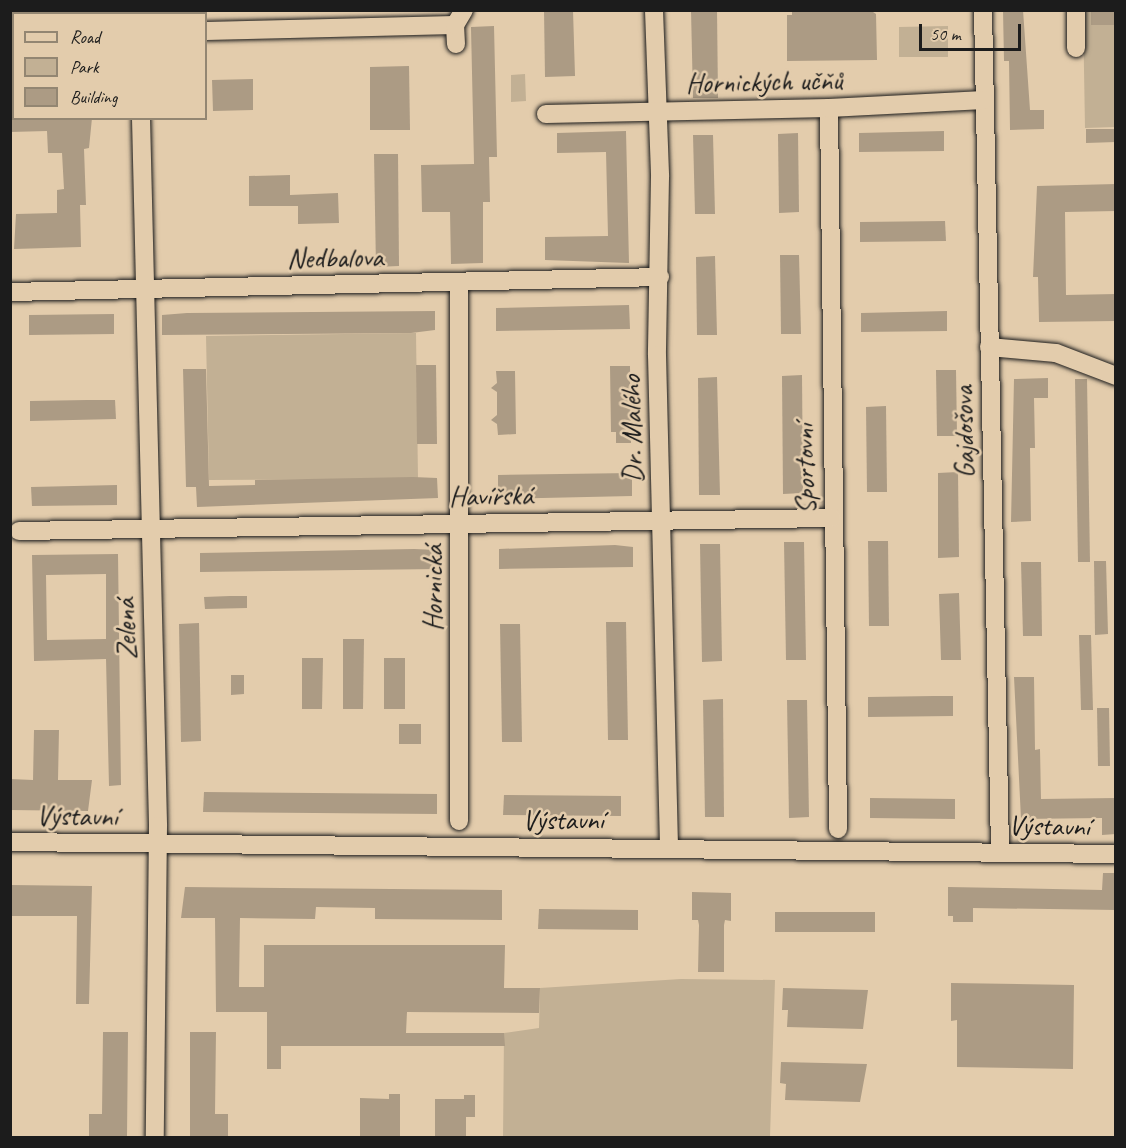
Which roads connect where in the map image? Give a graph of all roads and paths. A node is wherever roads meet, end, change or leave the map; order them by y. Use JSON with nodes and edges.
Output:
{"nodes":[{"id":1,"x":654,"y":10,"type":"edge"},
{"id":2,"x":983,"y":10,"type":"edge"},
{"id":3,"x":1076,"y":10,"type":"edge"},
{"id":4,"x":460,"y":18,"type":"edge"},
{"id":5,"x":207,"y":31,"type":"edge"},
{"id":6,"x":456,"y":44,"type":"dead end"},
{"id":7,"x":1076,"y":48,"type":"dead end"},
{"id":8,"x":984,"y":100,"type":"junction"},
{"id":9,"x":829,"y":108,"type":"junction"},
{"id":10,"x":656,"y":111,"type":"junction"},
{"id":11,"x":546,"y":114,"type":"dead end"},
{"id":12,"x":141,"y":120,"type":"edge"},
{"id":13,"x":660,"y":277,"type":"junction"},
{"id":14,"x":459,"y":282,"type":"junction"},
{"id":15,"x":147,"y":287,"type":"junction"},
{"id":16,"x":10,"y":292,"type":"edge"},
{"id":17,"x":989,"y":347,"type":"junction"},
{"id":18,"x":1116,"y":376,"type":"edge"},
{"id":19,"x":662,"y":518,"type":"junction"},
{"id":20,"x":832,"y":518,"type":"junction"},
{"id":21,"x":460,"y":524,"type":"junction"},
{"id":22,"x":150,"y":528,"type":"junction"},
{"id":23,"x":19,"y":531,"type":"dead end"},
{"id":24,"x":459,"y":821,"type":"dead end"},
{"id":25,"x":838,"y":829,"type":"dead end"},
{"id":26,"x":10,"y":842,"type":"edge"},
{"id":27,"x":158,"y":844,"type":"junction"},
{"id":28,"x":669,"y":847,"type":"junction"},
{"id":29,"x":1000,"y":852,"type":"junction"},
{"id":30,"x":1116,"y":854,"type":"edge"},
{"id":31,"x":156,"y":1137,"type":"edge"}],
"edges":[{"from":1,"to":10,"type":"street","name":"Dr. Malého"},
{"from":2,"to":8,"type":"street","name":"Gajdošova"},
{"from":3,"to":7,"type":"street"},
{"from":4,"to":5,"type":"street"},
{"from":4,"to":6,"type":"street"},
{"from":8,"to":9,"type":"street","name":"Hornických učňů"},
{"from":8,"to":17,"type":"street","name":"Gajdošova"},
{"from":9,"to":10,"type":"street","name":"Hornických učňů"},
{"from":9,"to":20,"type":"street","name":"Sportovní"},
{"from":10,"to":11,"type":"street","name":"Hornických učňů"},
{"from":10,"to":13,"type":"street","name":"Dr. Malého"},
{"from":12,"to":15,"type":"street","name":"Zelená"},
{"from":13,"to":14,"type":"street","name":"Nedbalova"},
{"from":13,"to":19,"type":"street","name":"Dr. Malého"},
{"from":14,"to":15,"type":"street","name":"Nedbalova"},
{"from":14,"to":21,"type":"street","name":"Hornická"},
{"from":15,"to":16,"type":"street","name":"Nedbalova"},
{"from":15,"to":22,"type":"street","name":"Zelená"},
{"from":17,"to":18,"type":"street"},
{"from":17,"to":29,"type":"street","name":"Gajdošova"},
{"from":19,"to":20,"type":"street","name":"Havířská"},
{"from":19,"to":21,"type":"street","name":"Havířská"},
{"from":19,"to":28,"type":"street","name":"Dr. Malého"},
{"from":20,"to":25,"type":"street","name":"Sportovní"},
{"from":21,"to":22,"type":"street","name":"Havířská"},
{"from":21,"to":24,"type":"street","name":"Hornická"},
{"from":22,"to":23,"type":"street","name":"Havířská"},
{"from":22,"to":27,"type":"street","name":"Zelená"},
{"from":26,"to":27,"type":"street","name":"Výstavní"},
{"from":27,"to":28,"type":"street","name":"Výstavní"},
{"from":27,"to":31,"type":"street","name":"Zelená"},
{"from":28,"to":29,"type":"street","name":"Výstavní"},
{"from":29,"to":30,"type":"street","name":"Výstavní"}]}
